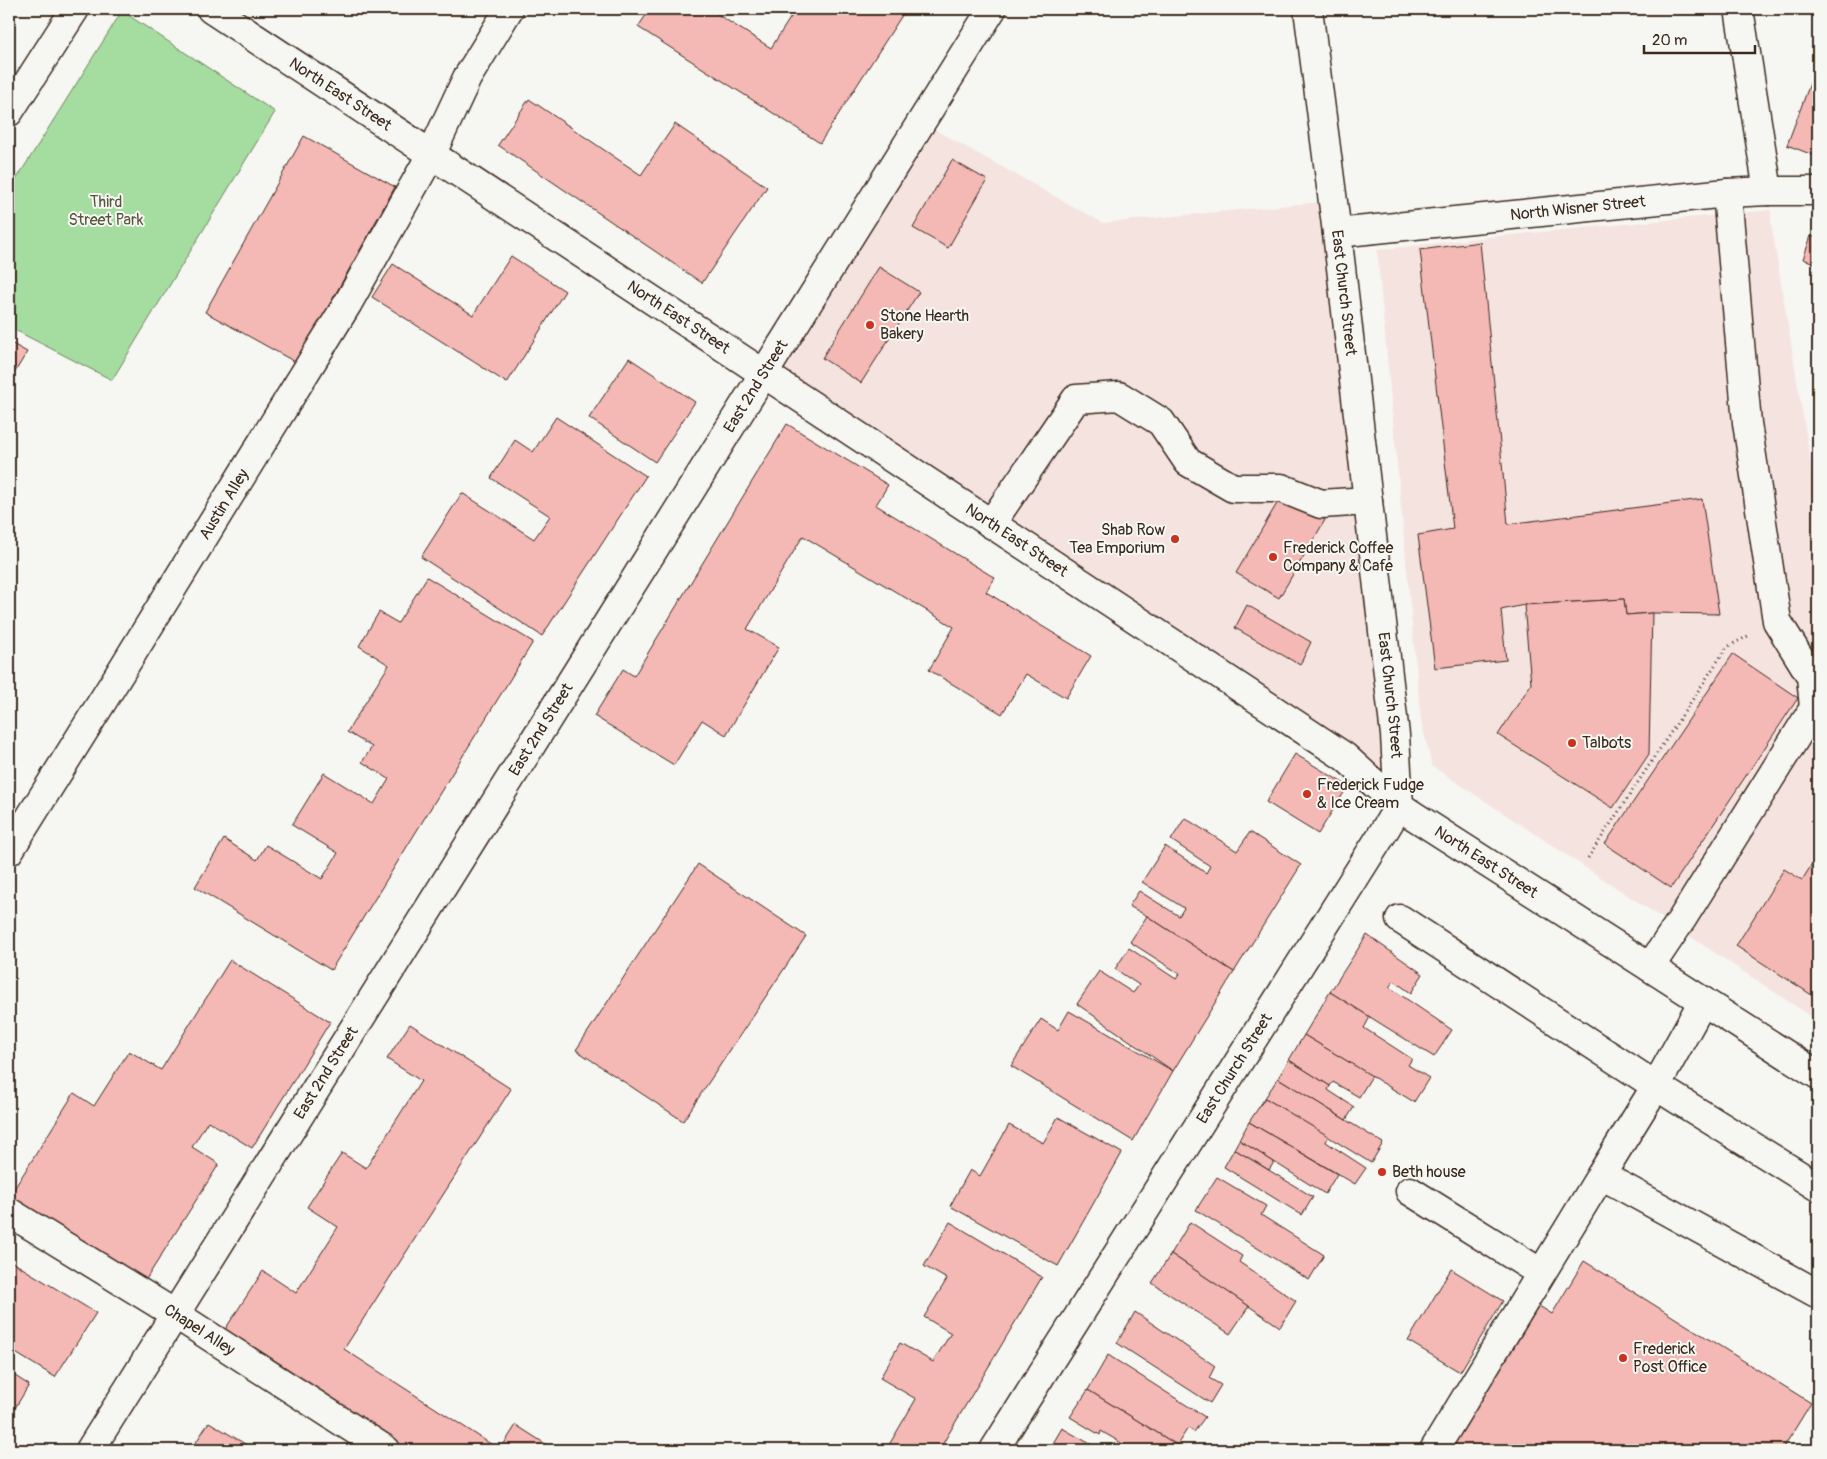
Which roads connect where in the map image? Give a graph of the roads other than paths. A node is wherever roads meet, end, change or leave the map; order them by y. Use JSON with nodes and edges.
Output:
{"nodes":[{"id":1,"x":74,"y":9,"type":"edge"},
{"id":2,"x":211,"y":9,"type":"edge"},
{"id":3,"x":509,"y":9,"type":"edge"},
{"id":4,"x":992,"y":9,"type":"edge"},
{"id":5,"x":1308,"y":9,"type":"edge"},
{"id":6,"x":1739,"y":9,"type":"edge"},
{"id":7,"x":9,"y":112,"type":"edge"},
{"id":8,"x":432,"y":153,"type":"junction"},
{"id":9,"x":1768,"y":191,"type":"junction"},
{"id":10,"x":1818,"y":192,"type":"edge"},
{"id":11,"x":1727,"y":193,"type":"junction"},
{"id":12,"x":1337,"y":234,"type":"junction"},
{"id":13,"x":764,"y":373,"type":"junction"},
{"id":14,"x":1368,"y":501,"type":"junction"},
{"id":15,"x":991,"y":524,"type":"junction"},
{"id":16,"x":1399,"y":806,"type":"junction"},
{"id":17,"x":9,"y":851,"type":"edge"},
{"id":18,"x":1400,"y":919,"type":"dead end"},
{"id":19,"x":1650,"y":967,"type":"junction"},
{"id":20,"x":1703,"y":1001,"type":"junction"},
{"id":21,"x":1818,"y":1076,"type":"edge"},
{"id":22,"x":1656,"y":1086,"type":"junction"},
{"id":23,"x":1601,"y":1175,"type":"junction"},
{"id":24,"x":1818,"y":1187,"type":"edge"},
{"id":25,"x":1410,"y":1192,"type":"dead end"},
{"id":26,"x":9,"y":1212,"type":"edge"},
{"id":27,"x":1541,"y":1273,"type":"junction"},
{"id":28,"x":1817,"y":1290,"type":"edge"},
{"id":29,"x":175,"y":1314,"type":"junction"},
{"id":30,"x":90,"y":1450,"type":"edge"},
{"id":31,"x":386,"y":1450,"type":"edge"},
{"id":32,"x":994,"y":1450,"type":"edge"},
{"id":33,"x":1434,"y":1450,"type":"edge"}],
"edges":[{"from":1,"to":7,"type":"street"},
{"from":2,"to":8,"type":"street","name":"North East Street"},
{"from":3,"to":8,"type":"street","name":"Austin Alley"},
{"from":4,"to":13,"type":"street","name":"East 2nd Street"},
{"from":5,"to":12,"type":"street","name":"East Church Street"},
{"from":6,"to":9,"type":"street"},
{"from":8,"to":13,"type":"street","name":"North East Street"},
{"from":8,"to":17,"type":"street","name":"Austin Alley"},
{"from":9,"to":10,"type":"street","name":"North Wisner Street"},
{"from":9,"to":11,"type":"street","name":"North Wisner Street"},
{"from":11,"to":12,"type":"street","name":"North Wisner Street"},
{"from":11,"to":19,"type":"street"},
{"from":12,"to":14,"type":"street","name":"East Church Street"},
{"from":13,"to":15,"type":"street","name":"North East Street"},
{"from":13,"to":29,"type":"street","name":"East 2nd Street"},
{"from":14,"to":15,"type":"street"},
{"from":14,"to":16,"type":"street","name":"East Church Street"},
{"from":15,"to":16,"type":"street","name":"North East Street"},
{"from":16,"to":19,"type":"street","name":"North East Street"},
{"from":16,"to":32,"type":"street","name":"East Church Street"},
{"from":18,"to":22,"type":"street"},
{"from":19,"to":20,"type":"street","name":"North East Street"},
{"from":20,"to":21,"type":"street","name":"North East Street"},
{"from":20,"to":22,"type":"street"},
{"from":22,"to":23,"type":"street"},
{"from":22,"to":24,"type":"street"},
{"from":23,"to":27,"type":"street"},
{"from":23,"to":28,"type":"street"},
{"from":25,"to":27,"type":"street"},
{"from":26,"to":29,"type":"street","name":"Chapel Alley"},
{"from":27,"to":33,"type":"street"},
{"from":29,"to":30,"type":"street","name":"East 2nd Street"},
{"from":29,"to":31,"type":"street","name":"Chapel Alley"}]}
